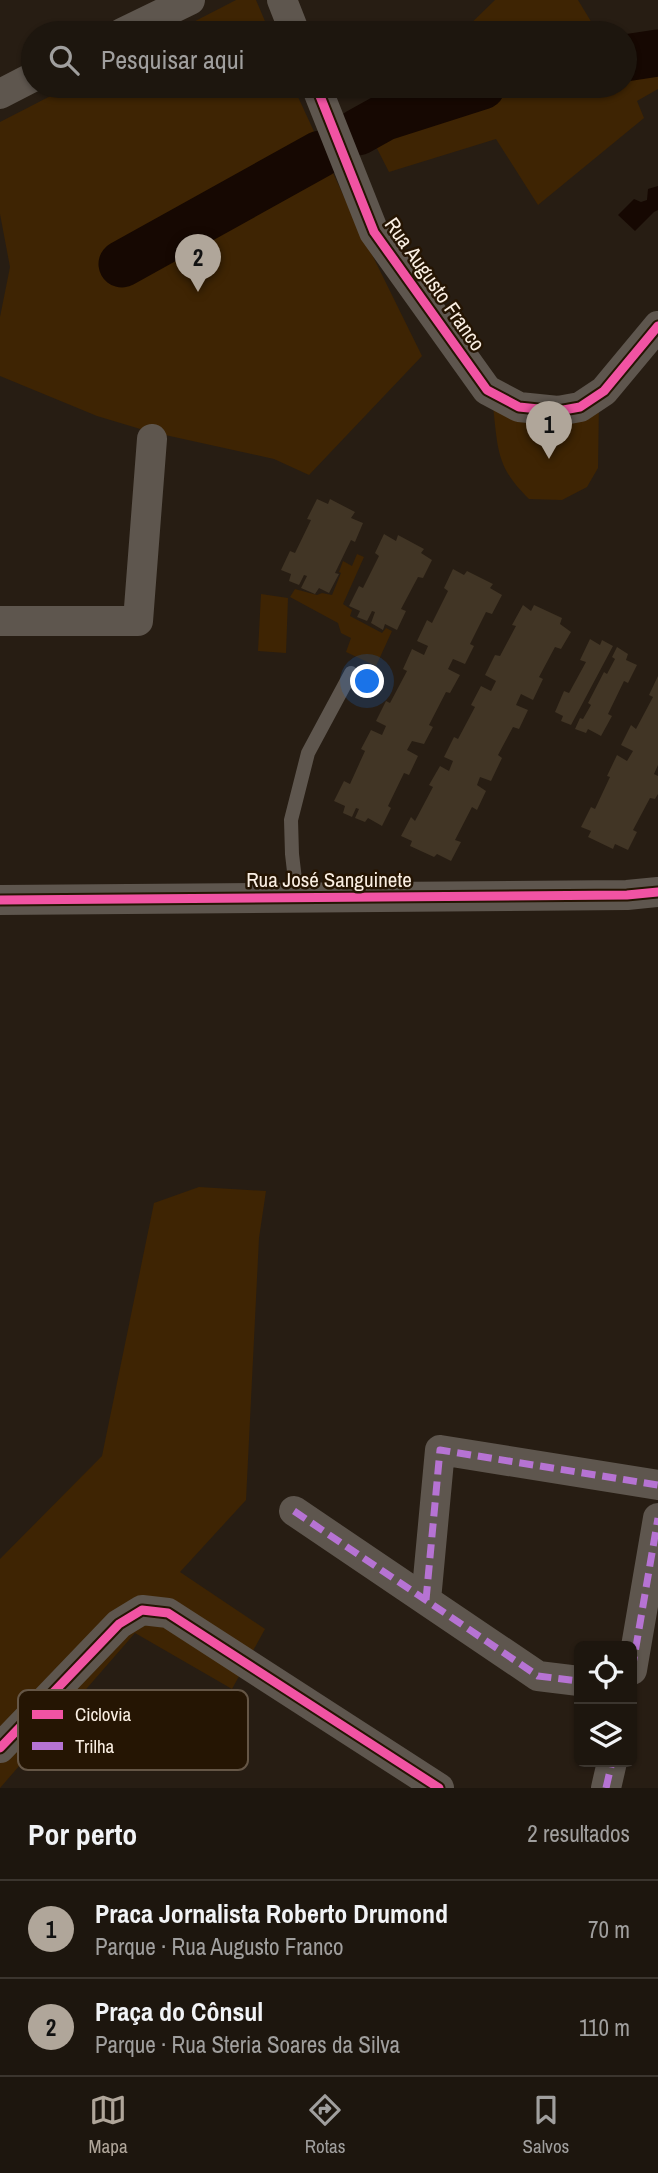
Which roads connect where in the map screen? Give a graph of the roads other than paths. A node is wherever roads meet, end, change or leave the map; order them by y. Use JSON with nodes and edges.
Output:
{"nodes":[{"id":1,"x":190,"y":0,"type":"edge"},
{"id":2,"x":282,"y":0,"type":"edge"},
{"id":3,"x":147,"y":21,"type":"edge"},
{"id":4,"x":290,"y":21,"type":"edge"},
{"id":5,"x":21,"y":83,"type":"edge"},
{"id":6,"x":0,"y":94,"type":"edge"},
{"id":7,"x":321,"y":98,"type":"edge"},
{"id":8,"x":658,"y":326,"type":"edge"},
{"id":9,"x":152,"y":439,"type":"dead end"},
{"id":10,"x":0,"y":621,"type":"edge"},
{"id":11,"x":351,"y":673,"type":"dead end"},
{"id":12,"x":658,"y":892,"type":"edge"},
{"id":13,"x":297,"y":897,"type":"junction"},
{"id":14,"x":0,"y":900,"type":"edge"},
{"id":15,"x":658,"y":1485,"type":"edge"},
{"id":16,"x":294,"y":1511,"type":"dead end"},
{"id":17,"x":658,"y":1518,"type":"edge"},
{"id":18,"x":426,"y":1600,"type":"junction"},
{"id":19,"x":637,"y":1641,"type":"edge"},
{"id":20,"x":574,"y":1680,"type":"edge"},
{"id":21,"x":56,"y":1690,"type":"edge"},
{"id":22,"x":18,"y":1729,"type":"edge"},
{"id":23,"x":0,"y":1748,"type":"edge"},
{"id":24,"x":611,"y":1767,"type":"edge"},
{"id":25,"x":439,"y":1788,"type":"edge"},
{"id":26,"x":606,"y":1788,"type":"edge"}],
"edges":[{"from":1,"to":3,"type":"street"},
{"from":2,"to":4,"type":"street"},
{"from":5,"to":6,"type":"street"},
{"from":7,"to":8,"type":"street","name":"Rua Augusto Franco"},
{"from":9,"to":10,"type":"street"},
{"from":11,"to":13,"type":"lane"},
{"from":12,"to":13,"type":"street","name":"Rua José Sanguinete"},
{"from":13,"to":14,"type":"street","name":"Rua José Sanguinete"},
{"from":15,"to":18,"type":"street"},
{"from":16,"to":18,"type":"street"},
{"from":17,"to":19,"type":"street"},
{"from":18,"to":20,"type":"street"},
{"from":21,"to":25,"type":"street"},
{"from":22,"to":23,"type":"street"},
{"from":24,"to":26,"type":"street"}]}
